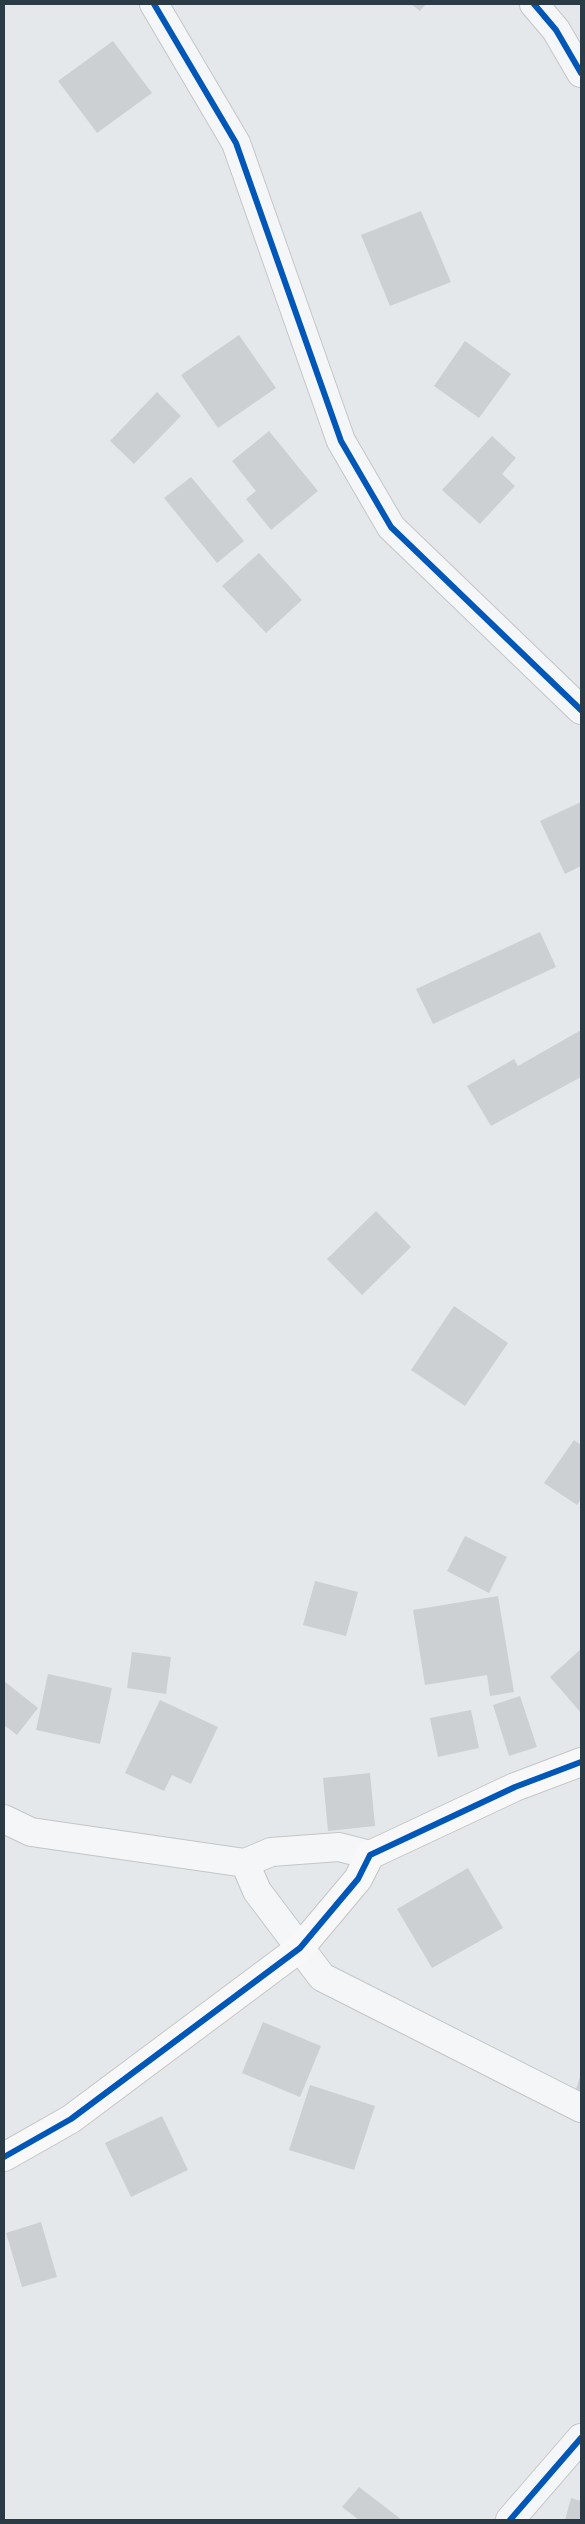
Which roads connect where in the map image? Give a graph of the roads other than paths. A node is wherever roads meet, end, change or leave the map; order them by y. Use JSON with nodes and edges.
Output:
{"nodes":[{"id":1,"x":154,"y":4,"type":"edge"},
{"id":2,"x":534,"y":4,"type":"edge"},
{"id":3,"x":581,"y":73,"type":"edge"},
{"id":4,"x":581,"y":710,"type":"edge"},
{"id":5,"x":581,"y":1762,"type":"edge"},
{"id":6,"x":4,"y":1819,"type":"edge"},
{"id":7,"x":370,"y":1855,"type":"junction"},
{"id":8,"x":245,"y":1863,"type":"junction"},
{"id":9,"x":300,"y":1948,"type":"junction"},
{"id":10,"x":581,"y":2108,"type":"edge"},
{"id":11,"x":4,"y":2157,"type":"edge"},
{"id":12,"x":581,"y":2438,"type":"edge"},
{"id":13,"x":510,"y":2520,"type":"edge"}],
"edges":[{"from":1,"to":4,"type":"street"},
{"from":2,"to":3,"type":"street"},
{"from":5,"to":7,"type":"street"},
{"from":6,"to":8,"type":"street"},
{"from":7,"to":8,"type":"street"},
{"from":7,"to":9,"type":"street"},
{"from":8,"to":9,"type":"street"},
{"from":9,"to":10,"type":"street"},
{"from":9,"to":11,"type":"street"},
{"from":12,"to":13,"type":"street"}]}
